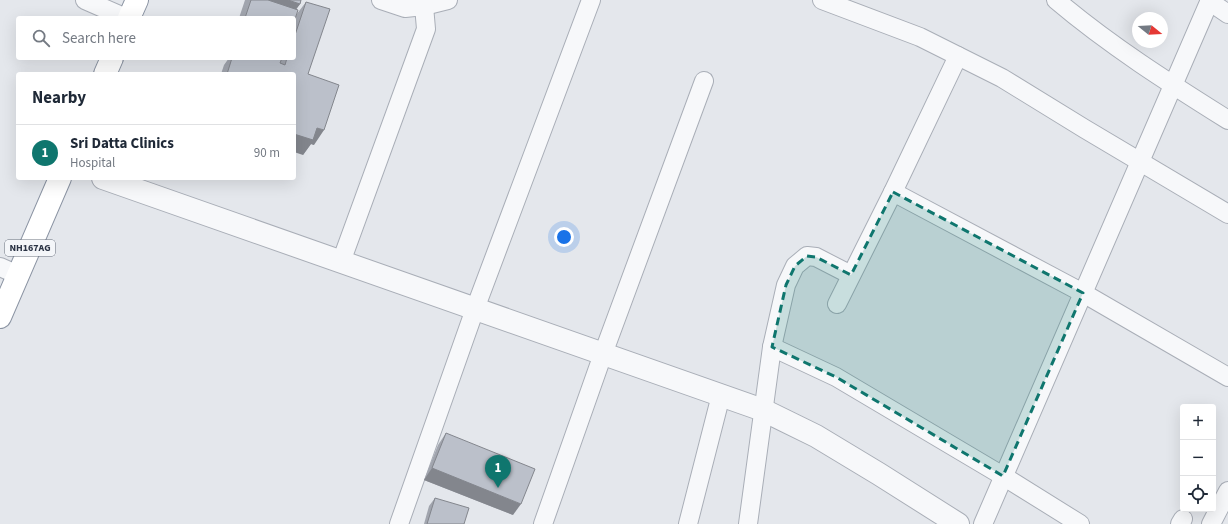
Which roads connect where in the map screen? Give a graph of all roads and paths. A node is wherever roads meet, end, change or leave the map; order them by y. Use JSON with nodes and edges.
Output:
{"nodes":[{"id":1,"x":85,"y":0,"type":"edge"},
{"id":2,"x":137,"y":0,"type":"edge"},
{"id":3,"x":381,"y":0,"type":"edge"},
{"id":4,"x":448,"y":0,"type":"edge"},
{"id":5,"x":822,"y":0,"type":"edge"},
{"id":6,"x":1056,"y":0,"type":"edge"},
{"id":7,"x":1209,"y":0,"type":"edge"},
{"id":8,"x":588,"y":1,"type":"edge"},
{"id":9,"x":424,"y":6,"type":"junction"},
{"id":10,"x":1228,"y":14,"type":"edge"},
{"id":11,"x":121,"y":16,"type":"edge"},
{"id":12,"x":130,"y":16,"type":"edge"},
{"id":13,"x":958,"y":56,"type":"junction"},
{"id":14,"x":111,"y":60,"type":"edge"},
{"id":15,"x":106,"y":72,"type":"edge"},
{"id":16,"x":704,"y":81,"type":"dead end"},
{"id":17,"x":1172,"y":86,"type":"junction"},
{"id":18,"x":1228,"y":120,"type":"edge"},
{"id":19,"x":1139,"y":162,"type":"junction"},
{"id":20,"x":59,"y":180,"type":"edge"},
{"id":21,"x":109,"y":180,"type":"edge"},
{"id":22,"x":892,"y":192,"type":"junction"},
{"id":23,"x":1228,"y":214,"type":"edge"},
{"id":24,"x":341,"y":262,"type":"junction"},
{"id":25,"x":9,"y":270,"type":"edge"},
{"id":26,"x":852,"y":275,"type":"junction"},
{"id":27,"x":1083,"y":293,"type":"junction"},
{"id":28,"x":837,"y":304,"type":"dead end"},
{"id":29,"x":475,"y":309,"type":"junction"},
{"id":30,"x":0,"y":317,"type":"edge"},
{"id":31,"x":772,"y":348,"type":"junction"},
{"id":32,"x":603,"y":354,"type":"junction"},
{"id":33,"x":1228,"y":377,"type":"edge"},
{"id":34,"x":721,"y":395,"type":"junction"},
{"id":35,"x":763,"y":410,"type":"junction"},
{"id":36,"x":1003,"y":476,"type":"junction"},
{"id":37,"x":1228,"y":491,"type":"edge"},
{"id":38,"x":399,"y":524,"type":"edge"},
{"id":39,"x":543,"y":524,"type":"edge"},
{"id":40,"x":688,"y":524,"type":"edge"},
{"id":41,"x":748,"y":524,"type":"edge"},
{"id":42,"x":958,"y":524,"type":"edge"},
{"id":43,"x":983,"y":524,"type":"edge"},
{"id":44,"x":1080,"y":524,"type":"edge"},
{"id":45,"x":1212,"y":524,"type":"edge"}],
"edges":[{"from":1,"to":11,"type":"street"},
{"from":2,"to":12,"type":"highway"},
{"from":3,"to":9,"type":"street"},
{"from":4,"to":9,"type":"street"},
{"from":5,"to":13,"type":"street"},
{"from":6,"to":17,"type":"street"},
{"from":7,"to":10,"type":"street"},
{"from":7,"to":17,"type":"street"},
{"from":8,"to":29,"type":"street"},
{"from":9,"to":24,"type":"street"},
{"from":13,"to":19,"type":"street"},
{"from":13,"to":22,"type":"street"},
{"from":14,"to":15,"type":"highway"},
{"from":16,"to":32,"type":"street"},
{"from":17,"to":18,"type":"street"},
{"from":17,"to":19,"type":"street"},
{"from":19,"to":23,"type":"street"},
{"from":19,"to":27,"type":"street"},
{"from":20,"to":25,"type":"highway","number":"NH167AG"},
{"from":21,"to":24,"type":"street"},
{"from":22,"to":26,"type":"street"},
{"from":22,"to":27,"type":"street"},
{"from":24,"to":29,"type":"street"},
{"from":25,"to":30,"type":"highway","number":"NH167AG"},
{"from":26,"to":28,"type":"street"},
{"from":26,"to":31,"type":"street"},
{"from":27,"to":33,"type":"street"},
{"from":27,"to":36,"type":"street"},
{"from":29,"to":32,"type":"street"},
{"from":29,"to":38,"type":"street"},
{"from":31,"to":35,"type":"street"},
{"from":31,"to":36,"type":"street"},
{"from":32,"to":34,"type":"street"},
{"from":32,"to":39,"type":"street"},
{"from":34,"to":35,"type":"street"},
{"from":34,"to":40,"type":"street"},
{"from":35,"to":41,"type":"street"},
{"from":35,"to":42,"type":"street"},
{"from":36,"to":43,"type":"street"},
{"from":36,"to":44,"type":"street"},
{"from":37,"to":45,"type":"street"}]}
